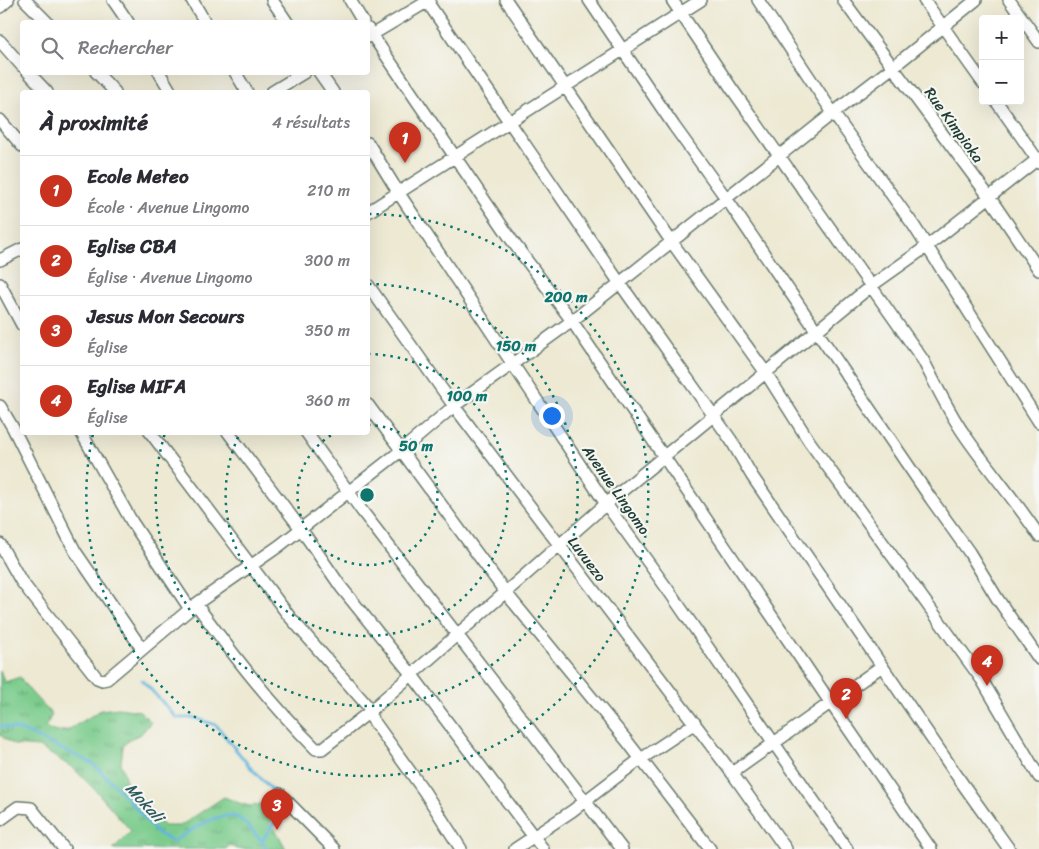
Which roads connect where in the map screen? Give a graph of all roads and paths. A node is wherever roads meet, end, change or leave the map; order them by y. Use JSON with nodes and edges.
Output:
{"nodes":[{"id":1,"x":8,"y":0,"type":"edge"},
{"id":2,"x":25,"y":0,"type":"edge"},
{"id":3,"x":113,"y":0,"type":"edge"},
{"id":4,"x":192,"y":0,"type":"edge"},
{"id":5,"x":272,"y":0,"type":"edge"},
{"id":6,"x":350,"y":0,"type":"edge"},
{"id":7,"x":506,"y":0,"type":"edge"},
{"id":8,"x":590,"y":0,"type":"edge"},
{"id":9,"x":672,"y":0,"type":"edge"},
{"id":10,"x":701,"y":0,"type":"edge"},
{"id":11,"x":758,"y":0,"type":"edge"},
{"id":12,"x":843,"y":0,"type":"edge"},
{"id":13,"x":924,"y":0,"type":"edge"},
{"id":14,"x":976,"y":0,"type":"edge"},
{"id":15,"x":1009,"y":0,"type":"edge"},
{"id":16,"x":428,"y":1,"type":"edge"},
{"id":17,"x":0,"y":7,"type":"edge"},
{"id":18,"x":681,"y":13,"type":"junction"},
{"id":19,"x":45,"y":20,"type":"edge"},
{"id":20,"x":127,"y":20,"type":"edge"},
{"id":21,"x":204,"y":20,"type":"edge"},
{"id":22,"x":286,"y":20,"type":"edge"},
{"id":23,"x":363,"y":20,"type":"edge"},
{"id":24,"x":942,"y":26,"type":"junction"},
{"id":25,"x":370,"y":33,"type":"edge"},
{"id":26,"x":370,"y":35,"type":"edge"},
{"id":27,"x":0,"y":41,"type":"edge"},
{"id":28,"x":1039,"y":42,"type":"edge"},
{"id":29,"x":623,"y":50,"type":"junction"},
{"id":30,"x":20,"y":64,"type":"edge"},
{"id":31,"x":893,"y":68,"type":"junction"},
{"id":32,"x":31,"y":75,"type":"edge"},
{"id":33,"x":99,"y":75,"type":"edge"},
{"id":34,"x":161,"y":75,"type":"edge"},
{"id":35,"x":237,"y":75,"type":"edge"},
{"id":36,"x":299,"y":75,"type":"edge"},
{"id":37,"x":321,"y":75,"type":"edge"},
{"id":38,"x":979,"y":77,"type":"edge"},
{"id":39,"x":565,"y":87,"type":"junction"},
{"id":40,"x":45,"y":90,"type":"edge"},
{"id":41,"x":113,"y":90,"type":"edge"},
{"id":42,"x":170,"y":90,"type":"edge"},
{"id":43,"x":246,"y":90,"type":"edge"},
{"id":44,"x":275,"y":90,"type":"edge"},
{"id":45,"x":332,"y":90,"type":"edge"},
{"id":46,"x":999,"y":105,"type":"edge"},
{"id":47,"x":833,"y":113,"type":"junction"},
{"id":48,"x":0,"y":120,"type":"edge"},
{"id":49,"x":509,"y":123,"type":"junction"},
{"id":50,"x":20,"y":144,"type":"edge"},
{"id":51,"x":370,"y":146,"type":"edge"},
{"id":52,"x":780,"y":156,"type":"junction"},
{"id":53,"x":454,"y":157,"type":"junction"},
{"id":54,"x":1038,"y":160,"type":"edge"},
{"id":55,"x":398,"y":192,"type":"junction"},
{"id":56,"x":726,"y":198,"type":"junction"},
{"id":57,"x":990,"y":198,"type":"junction"},
{"id":58,"x":370,"y":211,"type":"edge"},
{"id":59,"x":671,"y":241,"type":"junction"},
{"id":60,"x":926,"y":247,"type":"junction"},
{"id":61,"x":20,"y":250,"type":"edge"},
{"id":62,"x":0,"y":260,"type":"edge"},
{"id":63,"x":1039,"y":270,"type":"edge"},
{"id":64,"x":619,"y":282,"type":"junction"},
{"id":65,"x":0,"y":284,"type":"edge"},
{"id":66,"x":871,"y":286,"type":"junction"},
{"id":67,"x":370,"y":288,"type":"edge"},
{"id":68,"x":572,"y":320,"type":"junction"},
{"id":69,"x":20,"y":321,"type":"edge"},
{"id":70,"x":816,"y":331,"type":"junction"},
{"id":71,"x":513,"y":363,"type":"junction"},
{"id":72,"x":766,"y":373,"type":"junction"},
{"id":73,"x":0,"y":406,"type":"edge"},
{"id":74,"x":454,"y":406,"type":"junction"},
{"id":75,"x":370,"y":408,"type":"edge"},
{"id":76,"x":713,"y":416,"type":"junction"},
{"id":77,"x":1039,"y":422,"type":"edge"},
{"id":78,"x":83,"y":435,"type":"edge"},
{"id":79,"x":152,"y":435,"type":"edge"},
{"id":80,"x":230,"y":435,"type":"edge"},
{"id":81,"x":308,"y":435,"type":"edge"},
{"id":82,"x":402,"y":450,"type":"junction"},
{"id":83,"x":664,"y":457,"type":"junction"},
{"id":84,"x":348,"y":491,"type":"junction"},
{"id":85,"x":606,"y":504,"type":"junction"},
{"id":86,"x":301,"y":529,"type":"junction"},
{"id":87,"x":1039,"y":536,"type":"edge"},
{"id":88,"x":0,"y":544,"type":"edge"},
{"id":89,"x":559,"y":546,"type":"junction"},
{"id":90,"x":250,"y":566,"type":"junction"},
{"id":91,"x":506,"y":593,"type":"junction"},
{"id":92,"x":193,"y":607,"type":"junction"},
{"id":93,"x":458,"y":634,"type":"junction"},
{"id":94,"x":142,"y":649,"type":"junction"},
{"id":95,"x":1039,"y":659,"type":"edge"},
{"id":96,"x":882,"y":666,"type":"junction"},
{"id":97,"x":412,"y":675,"type":"junction"},
{"id":98,"x":830,"y":702,"type":"junction"},
{"id":99,"x":369,"y":712,"type":"junction"},
{"id":100,"x":694,"y":724,"type":"junction"},
{"id":101,"x":774,"y":742,"type":"junction"},
{"id":102,"x":641,"y":759,"type":"junction"},
{"id":103,"x":732,"y":773,"type":"junction"},
{"id":104,"x":1039,"y":777,"type":"edge"},
{"id":105,"x":280,"y":794,"type":"dead end"},
{"id":106,"x":585,"y":801,"type":"junction"},
{"id":107,"x":0,"y":820,"type":"edge"},
{"id":108,"x":534,"y":836,"type":"junction"},
{"id":109,"x":64,"y":849,"type":"edge"},
{"id":110,"x":334,"y":849,"type":"edge"},
{"id":111,"x":461,"y":849,"type":"edge"},
{"id":112,"x":515,"y":849,"type":"edge"},
{"id":113,"x":542,"y":849,"type":"edge"},
{"id":114,"x":622,"y":849,"type":"edge"},
{"id":115,"x":710,"y":849,"type":"edge"},
{"id":116,"x":786,"y":849,"type":"edge"},
{"id":117,"x":847,"y":849,"type":"edge"},
{"id":118,"x":931,"y":849,"type":"edge"},
{"id":119,"x":1010,"y":849,"type":"edge"}],
"edges":[{"from":1,"to":17,"type":"street"},
{"from":2,"to":19,"type":"street"},
{"from":3,"to":20,"type":"street"},
{"from":4,"to":21,"type":"street"},
{"from":5,"to":22,"type":"street"},
{"from":6,"to":23,"type":"street"},
{"from":7,"to":39,"type":"street"},
{"from":8,"to":29,"type":"street"},
{"from":9,"to":18,"type":"street"},
{"from":10,"to":18,"type":"street"},
{"from":11,"to":47,"type":"street"},
{"from":12,"to":31,"type":"street","name":"Rue Kimpioka"},
{"from":13,"to":24,"type":"street"},
{"from":14,"to":24,"type":"street"},
{"from":15,"to":28,"type":"street"},
{"from":16,"to":25,"type":"street"},
{"from":16,"to":49,"type":"street"},
{"from":18,"to":29,"type":"street"},
{"from":18,"to":52,"type":"street"},
{"from":24,"to":31,"type":"street"},
{"from":24,"to":38,"type":"street"},
{"from":26,"to":53,"type":"street"},
{"from":27,"to":30,"type":"street"},
{"from":29,"to":39,"type":"street"},
{"from":29,"to":56,"type":"street"},
{"from":31,"to":47,"type":"street"},
{"from":31,"to":57,"type":"street","name":"Rue Kimpioka"},
{"from":32,"to":40,"type":"street"},
{"from":33,"to":41,"type":"street"},
{"from":34,"to":42,"type":"street"},
{"from":35,"to":43,"type":"street"},
{"from":36,"to":44,"type":"street"},
{"from":37,"to":45,"type":"street"},
{"from":39,"to":49,"type":"street"},
{"from":39,"to":59,"type":"street"},
{"from":46,"to":54,"type":"street"},
{"from":47,"to":52,"type":"street"},
{"from":47,"to":60,"type":"street"},
{"from":48,"to":50,"type":"street"},
{"from":49,"to":53,"type":"street"},
{"from":49,"to":64,"type":"street"},
{"from":51,"to":55,"type":"street","name":"Avenue Lingomo"},
{"from":52,"to":56,"type":"street"},
{"from":52,"to":66,"type":"street"},
{"from":53,"to":55,"type":"street"},
{"from":53,"to":68,"type":"street"},
{"from":54,"to":57,"type":"street"},
{"from":55,"to":58,"type":"street"},
{"from":55,"to":71,"type":"street","name":"Avenue Lingomo"},
{"from":56,"to":59,"type":"street"},
{"from":56,"to":70,"type":"street"},
{"from":57,"to":60,"type":"street"},
{"from":57,"to":63,"type":"street","name":"Rue Kimpioka"},
{"from":59,"to":64,"type":"street"},
{"from":59,"to":72,"type":"street"},
{"from":60,"to":66,"type":"street"},
{"from":60,"to":77,"type":"street"},
{"from":61,"to":62,"type":"street"},
{"from":64,"to":68,"type":"street"},
{"from":64,"to":76,"type":"street"},
{"from":65,"to":69,"type":"street"},
{"from":66,"to":70,"type":"street"},
{"from":66,"to":87,"type":"street"},
{"from":67,"to":74,"type":"street","name":"Luvuezo"},
{"from":68,"to":71,"type":"street"},
{"from":68,"to":83,"type":"street"},
{"from":70,"to":72,"type":"street"},
{"from":70,"to":95,"type":"street"},
{"from":71,"to":74,"type":"street"},
{"from":71,"to":85,"type":"street","name":"Avenue Lingomo"},
{"from":72,"to":76,"type":"street"},
{"from":72,"to":104,"type":"street"},
{"from":73,"to":94,"type":"street"},
{"from":74,"to":82,"type":"street"},
{"from":74,"to":89,"type":"street","name":"Luvuezo"},
{"from":75,"to":82,"type":"street"},
{"from":76,"to":83,"type":"street"},
{"from":76,"to":96,"type":"street"},
{"from":78,"to":92,"type":"street"},
{"from":79,"to":90,"type":"street"},
{"from":80,"to":86,"type":"street"},
{"from":81,"to":84,"type":"street"},
{"from":82,"to":84,"type":"street"},
{"from":82,"to":91,"type":"street"},
{"from":83,"to":85,"type":"street"},
{"from":83,"to":98,"type":"street"},
{"from":84,"to":86,"type":"street"},
{"from":84,"to":93,"type":"street"},
{"from":85,"to":89,"type":"street"},
{"from":85,"to":101,"type":"street","name":"Avenue Lingomo"},
{"from":86,"to":90,"type":"street"},
{"from":86,"to":97,"type":"street"},
{"from":88,"to":94,"type":"street"},
{"from":89,"to":91,"type":"street"},
{"from":89,"to":100,"type":"street","name":"Luvuezo"},
{"from":90,"to":92,"type":"street"},
{"from":90,"to":99,"type":"street"},
{"from":91,"to":93,"type":"street"},
{"from":91,"to":102,"type":"street"},
{"from":92,"to":94,"type":"street"},
{"from":92,"to":99,"type":"street"},
{"from":93,"to":97,"type":"street"},
{"from":93,"to":106,"type":"street"},
{"from":96,"to":98,"type":"street"},
{"from":96,"to":119,"type":"street"},
{"from":97,"to":99,"type":"street"},
{"from":97,"to":108,"type":"street"},
{"from":98,"to":101,"type":"street"},
{"from":98,"to":118,"type":"street"},
{"from":99,"to":111,"type":"street"},
{"from":100,"to":102,"type":"street"},
{"from":100,"to":103,"type":"street","name":"Luvuezo"},
{"from":101,"to":103,"type":"street"},
{"from":101,"to":117,"type":"street","name":"Avenue Lingomo"},
{"from":102,"to":106,"type":"street"},
{"from":102,"to":115,"type":"street"},
{"from":103,"to":116,"type":"street","name":"Luvuezo"},
{"from":105,"to":110,"type":"street"},
{"from":106,"to":108,"type":"street"},
{"from":106,"to":114,"type":"street"},
{"from":107,"to":109,"type":"street"},
{"from":108,"to":112,"type":"street"},
{"from":108,"to":113,"type":"street"}]}
